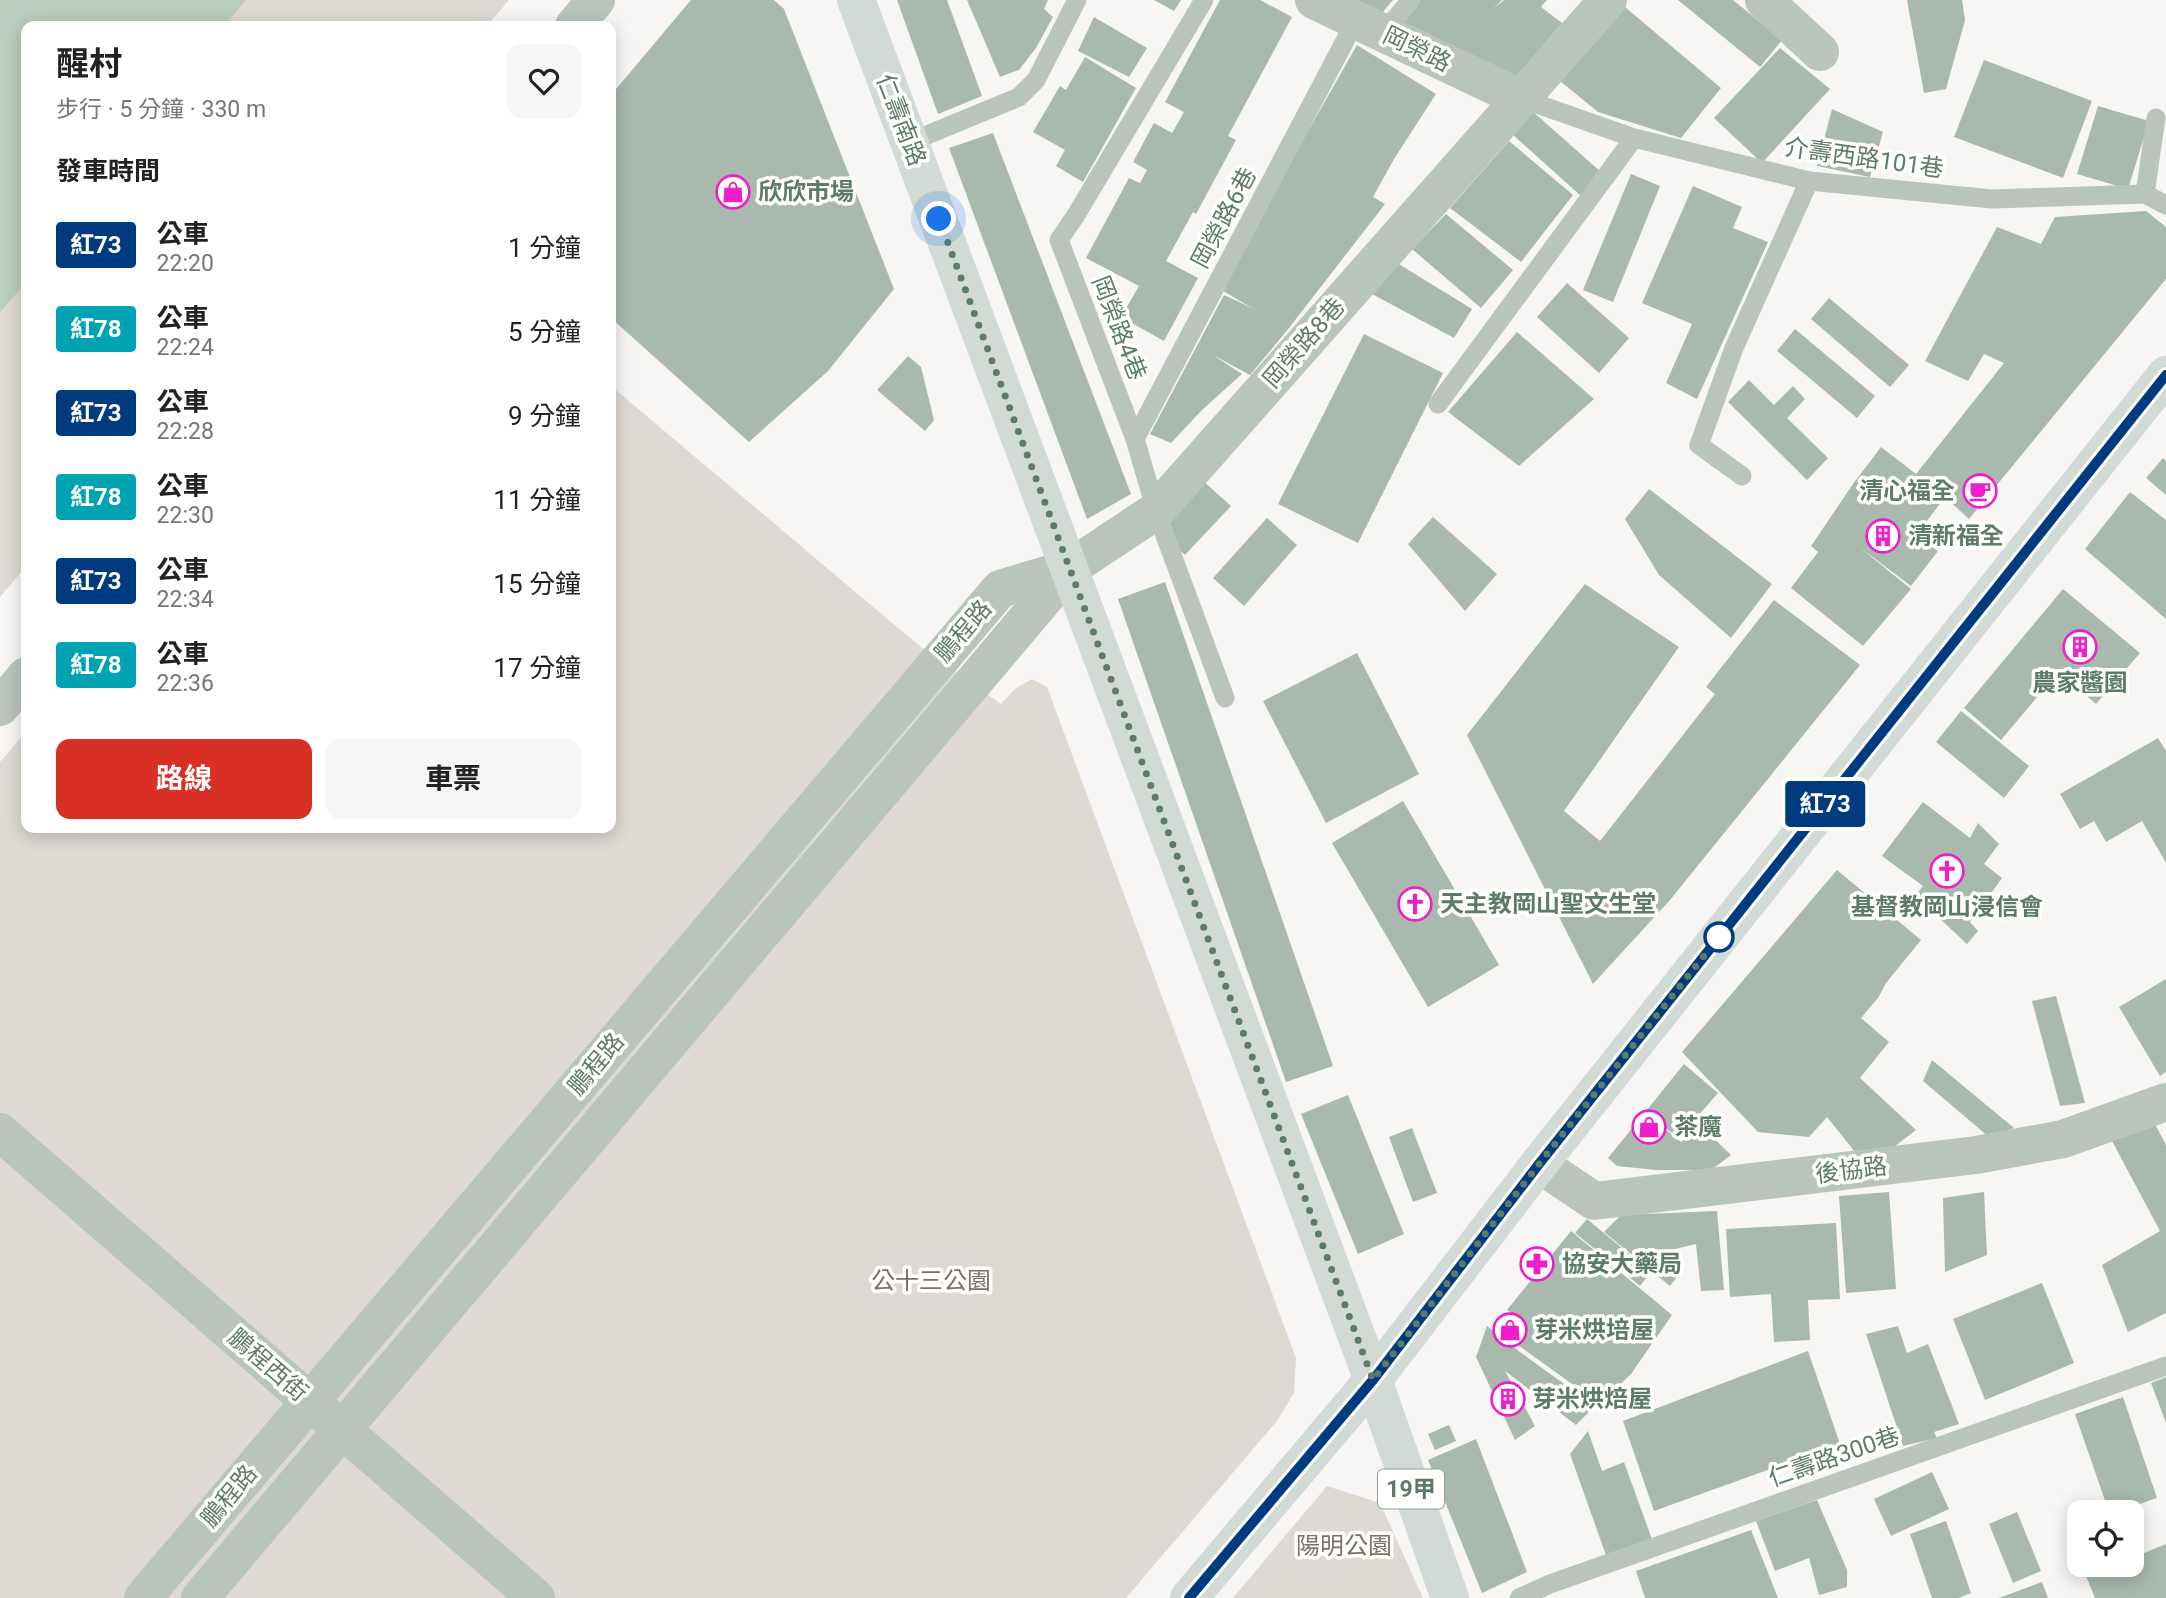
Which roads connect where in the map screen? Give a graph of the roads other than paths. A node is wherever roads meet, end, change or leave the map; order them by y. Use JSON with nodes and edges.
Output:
{"nodes":[{"id":1,"x":596,"y":0,"type":"edge"},
{"id":2,"x":856,"y":0,"type":"edge"},
{"id":3,"x":1077,"y":0,"type":"edge"},
{"id":4,"x":1204,"y":0,"type":"edge"},
{"id":5,"x":1314,"y":0,"type":"edge"},
{"id":6,"x":1411,"y":0,"type":"edge"},
{"id":7,"x":1608,"y":0,"type":"edge"},
{"id":8,"x":1764,"y":0,"type":"edge"},
{"id":9,"x":578,"y":21,"type":"edge"},
{"id":10,"x":1369,"y":26,"type":"junction"},
{"id":11,"x":1820,"y":52,"type":"dead end"},
{"id":12,"x":1520,"y":98,"type":"junction"},
{"id":13,"x":2156,"y":118,"type":"dead end"},
{"id":14,"x":1634,"y":138,"type":"junction"},
{"id":15,"x":910,"y":142,"type":"junction"},
{"id":16,"x":1809,"y":181,"type":"junction"},
{"id":17,"x":2146,"y":194,"type":"junction"},
{"id":18,"x":2166,"y":205,"type":"edge"},
{"id":19,"x":2166,"y":375,"type":"edge"},
{"id":20,"x":1438,"y":404,"type":"dead end"},
{"id":21,"x":1135,"y":439,"type":"junction"},
{"id":22,"x":1742,"y":476,"type":"dead end"},
{"id":23,"x":1156,"y":511,"type":"junction"},
{"id":24,"x":1070,"y":568,"type":"junction"},
{"id":25,"x":21,"y":682,"type":"edge"},
{"id":26,"x":1225,"y":698,"type":"dead end"},
{"id":27,"x":0,"y":708,"type":"edge"},
{"id":28,"x":2163,"y":1109,"type":"edge"},
{"id":29,"x":0,"y":1132,"type":"edge"},
{"id":30,"x":1539,"y":1164,"type":"junction"},
{"id":31,"x":2166,"y":1366,"type":"edge"},
{"id":32,"x":1373,"y":1380,"type":"junction"},
{"id":33,"x":310,"y":1401,"type":"junction"},
{"id":34,"x":342,"y":1429,"type":"junction"},
{"id":35,"x":143,"y":1598,"type":"edge"},
{"id":36,"x":200,"y":1598,"type":"edge"},
{"id":37,"x":536,"y":1598,"type":"edge"},
{"id":38,"x":1189,"y":1598,"type":"edge"},
{"id":39,"x":1450,"y":1598,"type":"edge"},
{"id":40,"x":1519,"y":1598,"type":"edge"}],
"edges":[{"from":1,"to":9,"type":"street"},
{"from":2,"to":15,"type":"main road","name":"仁壽南路"},
{"from":3,"to":15,"type":"lane"},
{"from":4,"to":21,"type":"lane","name":"岡榮路4巷"},
{"from":5,"to":10,"type":"street","name":"岡榮路"},
{"from":6,"to":10,"type":"lane","name":"岡榮路6巷"},
{"from":7,"to":12,"type":"street","name":"岡榮路8巷"},
{"from":8,"to":11,"type":"street"},
{"from":10,"to":12,"type":"street","name":"岡榮路"},
{"from":10,"to":21,"type":"lane","name":"岡榮路6巷"},
{"from":12,"to":14,"type":"lane","name":"介壽西路101巷"},
{"from":12,"to":23,"type":"street","name":"岡榮路8巷"},
{"from":13,"to":17,"type":"lane"},
{"from":14,"to":16,"type":"lane","name":"介壽西路101巷"},
{"from":14,"to":20,"type":"lane"},
{"from":15,"to":24,"type":"main road","name":"仁壽南路"},
{"from":16,"to":17,"type":"lane","name":"介壽西路101巷"},
{"from":16,"to":22,"type":"lane"},
{"from":17,"to":18,"type":"lane"},
{"from":19,"to":30,"type":"main road"},
{"from":21,"to":23,"type":"lane","name":"岡榮路4巷"},
{"from":23,"to":24,"type":"street","name":"岡榮路8巷"},
{"from":23,"to":26,"type":"lane","name":"岡榮路4巷"},
{"from":24,"to":32,"type":"main road","name":"仁壽南路"},
{"from":24,"to":33,"type":"street","name":"鵬程路"},
{"from":24,"to":34,"type":"street","name":"鵬程路"},
{"from":25,"to":27,"type":"street"},
{"from":28,"to":30,"type":"street","name":"後協路"},
{"from":29,"to":33,"type":"street","name":"鵬程西街"},
{"from":30,"to":32,"type":"main road"},
{"from":31,"to":40,"type":"lane","name":"仁壽路300巷"},
{"from":32,"to":38,"type":"main road"},
{"from":32,"to":39,"type":"main road","number":"19甲"},
{"from":33,"to":34,"type":"street","name":"鵬程西街"},
{"from":33,"to":35,"type":"street","name":"鵬程路"},
{"from":34,"to":36,"type":"street","name":"鵬程路"},
{"from":34,"to":37,"type":"street","name":"鵬程西街"}]}
